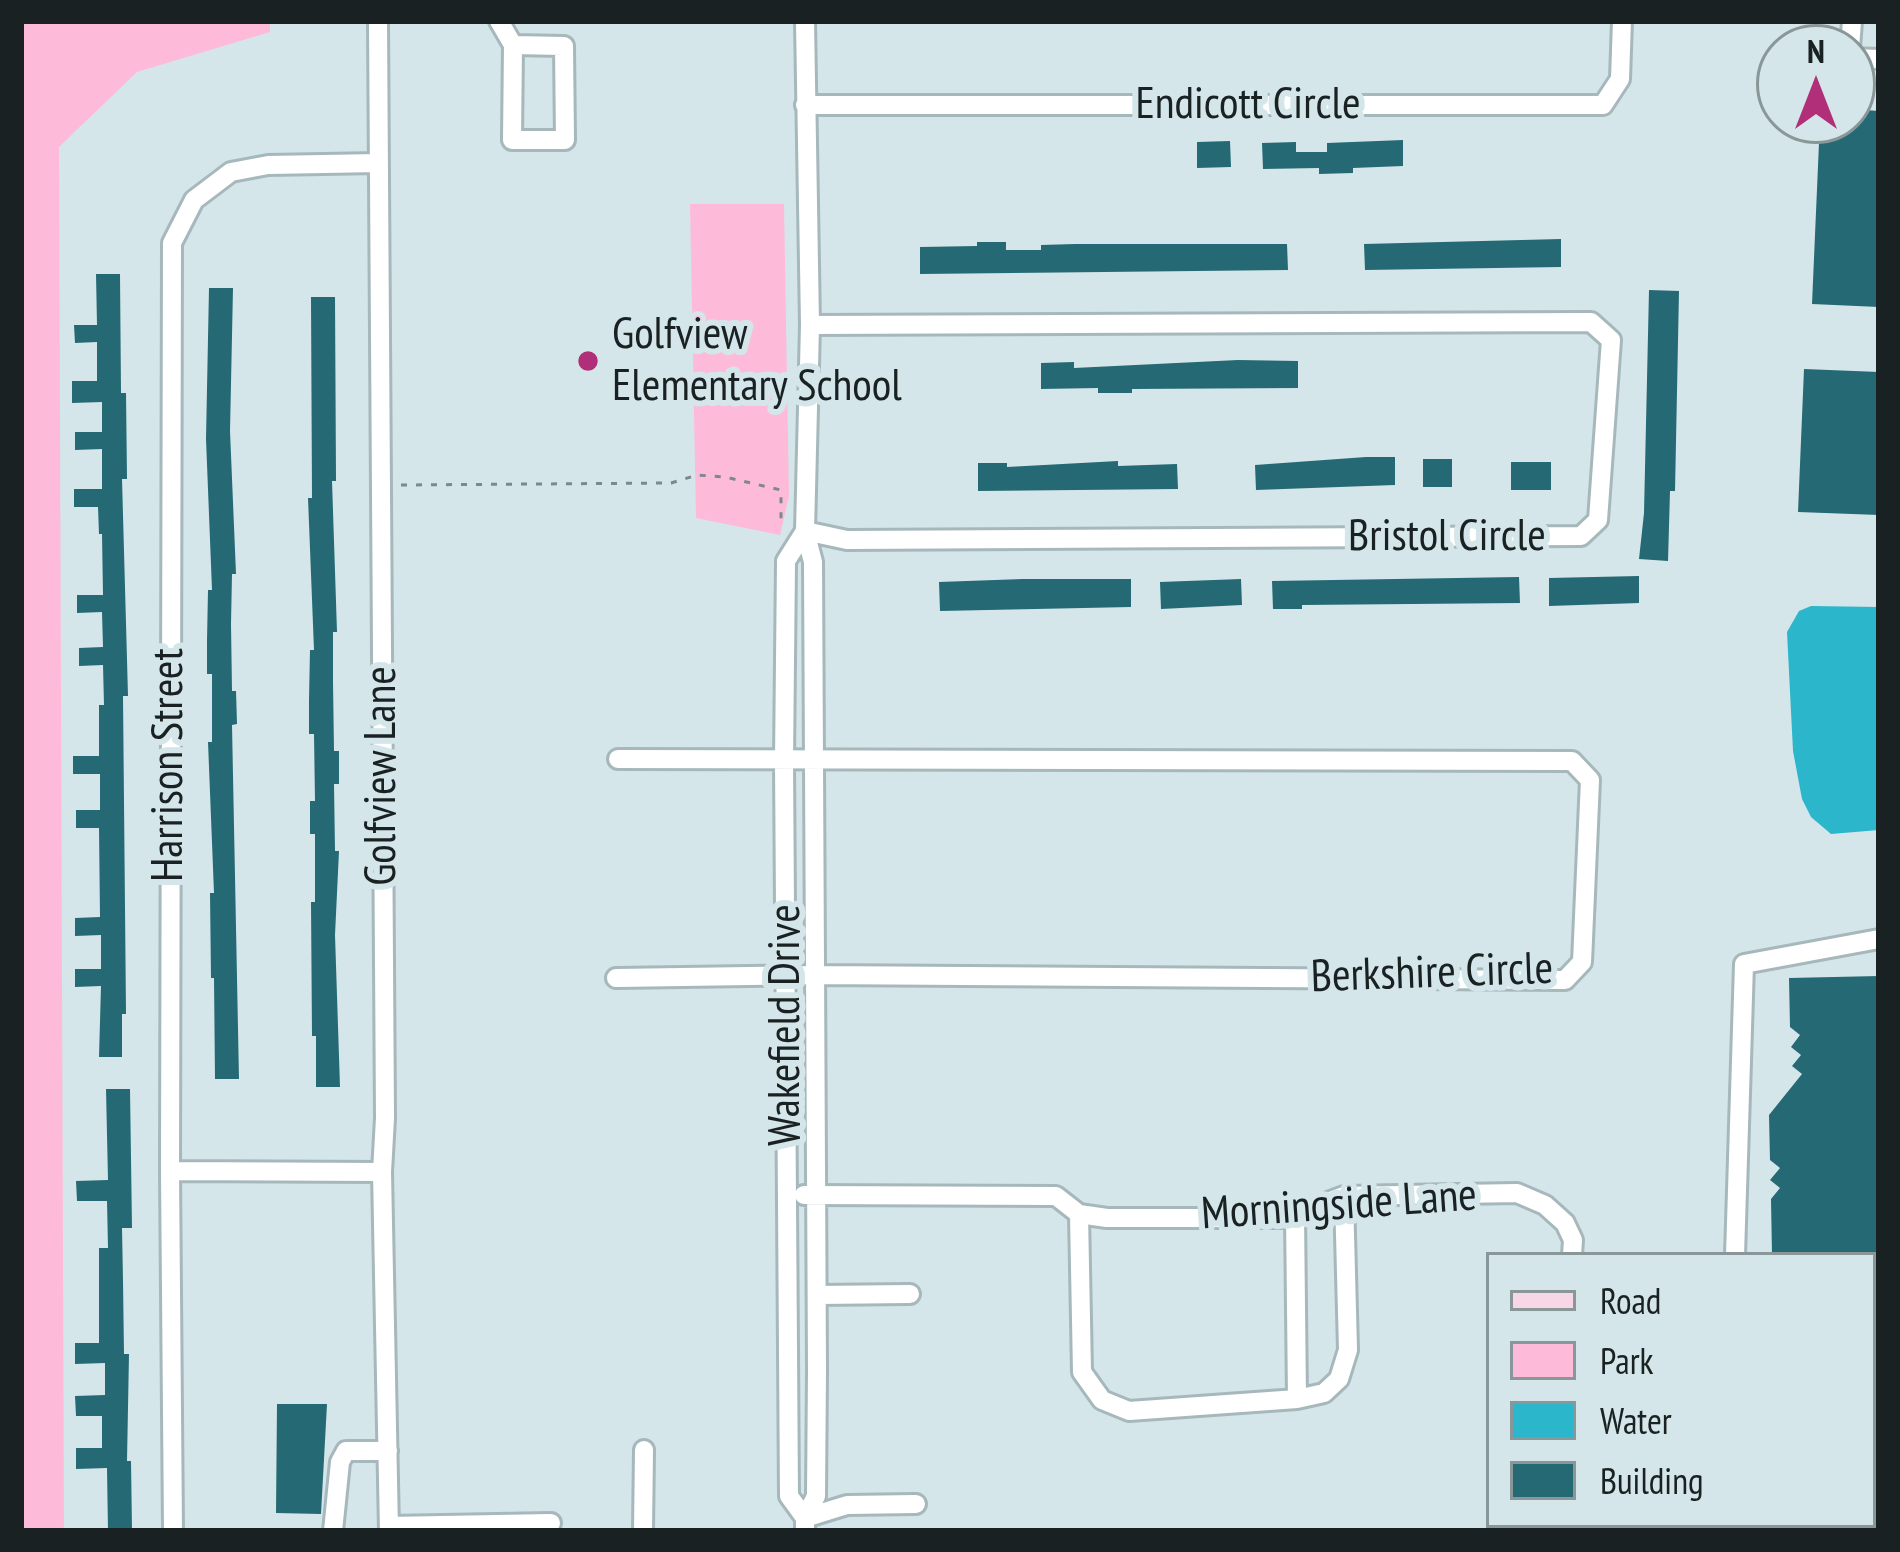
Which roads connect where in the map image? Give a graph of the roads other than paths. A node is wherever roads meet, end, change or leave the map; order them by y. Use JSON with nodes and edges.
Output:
{"nodes":[{"id":1,"x":378,"y":21,"type":"edge"},
{"id":2,"x":499,"y":21,"type":"edge"},
{"id":3,"x":805,"y":21,"type":"edge"},
{"id":4,"x":1622,"y":21,"type":"edge"},
{"id":5,"x":513,"y":46,"type":"junction"},
{"id":6,"x":805,"y":105,"type":"junction"},
{"id":7,"x":379,"y":163,"type":"junction"},
{"id":8,"x":809,"y":325,"type":"junction"},
{"id":9,"x":805,"y":532,"type":"junction"},
{"id":10,"x":618,"y":759,"type":"dead end"},
{"id":11,"x":784,"y":761,"type":"junction"},
{"id":12,"x":813,"y":761,"type":"junction"},
{"id":13,"x":1879,"y":939,"type":"edge"},
{"id":14,"x":816,"y":975,"type":"junction"},
{"id":15,"x":786,"y":976,"type":"junction"},
{"id":16,"x":616,"y":978,"type":"dead end"},
{"id":17,"x":170,"y":1171,"type":"junction"},
{"id":18,"x":382,"y":1172,"type":"junction"},
{"id":19,"x":816,"y":1195,"type":"junction"},
{"id":20,"x":787,"y":1196,"type":"junction"},
{"id":21,"x":1344,"y":1196,"type":"junction"},
{"id":22,"x":1079,"y":1214,"type":"junction"},
{"id":23,"x":1295,"y":1214,"type":"junction"},
{"id":24,"x":1573,"y":1252,"type":"edge"},
{"id":25,"x":1735,"y":1252,"type":"edge"},
{"id":26,"x":910,"y":1294,"type":"dead end"},
{"id":27,"x":817,"y":1295,"type":"junction"},
{"id":28,"x":788,"y":1354,"type":"junction"},
{"id":29,"x":817,"y":1354,"type":"junction"},
{"id":30,"x":1297,"y":1399,"type":"junction"},
{"id":31,"x":644,"y":1450,"type":"dead end"},
{"id":32,"x":388,"y":1451,"type":"junction"},
{"id":33,"x":916,"y":1504,"type":"dead end"},
{"id":34,"x":551,"y":1523,"type":"dead end"},
{"id":35,"x":805,"y":1524,"type":"edge"},
{"id":36,"x":389,"y":1528,"type":"edge"},
{"id":37,"x":173,"y":1531,"type":"edge"},
{"id":38,"x":333,"y":1531,"type":"edge"},
{"id":39,"x":644,"y":1531,"type":"edge"}],
"edges":[{"from":1,"to":7,"type":"street","name":"Golfview Lane"},
{"from":2,"to":5,"type":"street"},
{"from":3,"to":6,"type":"street","name":"Wakefield Drive"},
{"from":4,"to":6,"type":"street","name":"Endicott Circle"},
{"from":5,"to":5,"type":"street"},
{"from":6,"to":8,"type":"street","name":"Wakefield Drive"},
{"from":7,"to":17,"type":"street","name":"Harrison Street"},
{"from":7,"to":18,"type":"street","name":"Golfview Lane"},
{"from":8,"to":9,"type":"street","name":"Wakefield Drive"},
{"from":8,"to":9,"type":"street","name":"Bristol Circle"},
{"from":9,"to":11,"type":"street","name":"Wakefield Drive"},
{"from":9,"to":12,"type":"street","name":"Wakefield Drive"},
{"from":10,"to":11,"type":"street","name":"Berkshire Circle"},
{"from":11,"to":12,"type":"street","name":"Berkshire Circle"},
{"from":11,"to":15,"type":"street","name":"Wakefield Drive"},
{"from":12,"to":14,"type":"street","name":"Wakefield Drive"},
{"from":12,"to":14,"type":"street","name":"Berkshire Circle"},
{"from":13,"to":25,"type":"street"},
{"from":14,"to":15,"type":"street","name":"Berkshire Circle"},
{"from":14,"to":19,"type":"street","name":"Wakefield Drive"},
{"from":15,"to":16,"type":"street","name":"Berkshire Circle"},
{"from":15,"to":20,"type":"street","name":"Wakefield Drive"},
{"from":17,"to":18,"type":"street"},
{"from":17,"to":37,"type":"street","name":"Harrison Street"},
{"from":18,"to":32,"type":"street","name":"Golfview Lane"},
{"from":19,"to":20,"type":"street","name":"Morningside Lane"},
{"from":19,"to":22,"type":"street","name":"Morningside Lane"},
{"from":19,"to":27,"type":"street","name":"Wakefield Drive"},
{"from":20,"to":28,"type":"street","name":"Wakefield Drive"},
{"from":21,"to":23,"type":"street","name":"Morningside Lane"},
{"from":21,"to":24,"type":"street","name":"Morningside Lane"},
{"from":21,"to":30,"type":"street"},
{"from":22,"to":23,"type":"street","name":"Morningside Lane"},
{"from":22,"to":30,"type":"street"},
{"from":23,"to":30,"type":"street"},
{"from":26,"to":27,"type":"street"},
{"from":27,"to":29,"type":"street","name":"Wakefield Drive"},
{"from":28,"to":29,"type":"street"},
{"from":28,"to":35,"type":"street","name":"Wakefield Drive"},
{"from":29,"to":35,"type":"street","name":"Wakefield Drive"},
{"from":31,"to":39,"type":"street"},
{"from":32,"to":36,"type":"street","name":"Golfview Lane"},
{"from":32,"to":38,"type":"street"},
{"from":33,"to":35,"type":"street"},
{"from":34,"to":36,"type":"street"}]}
